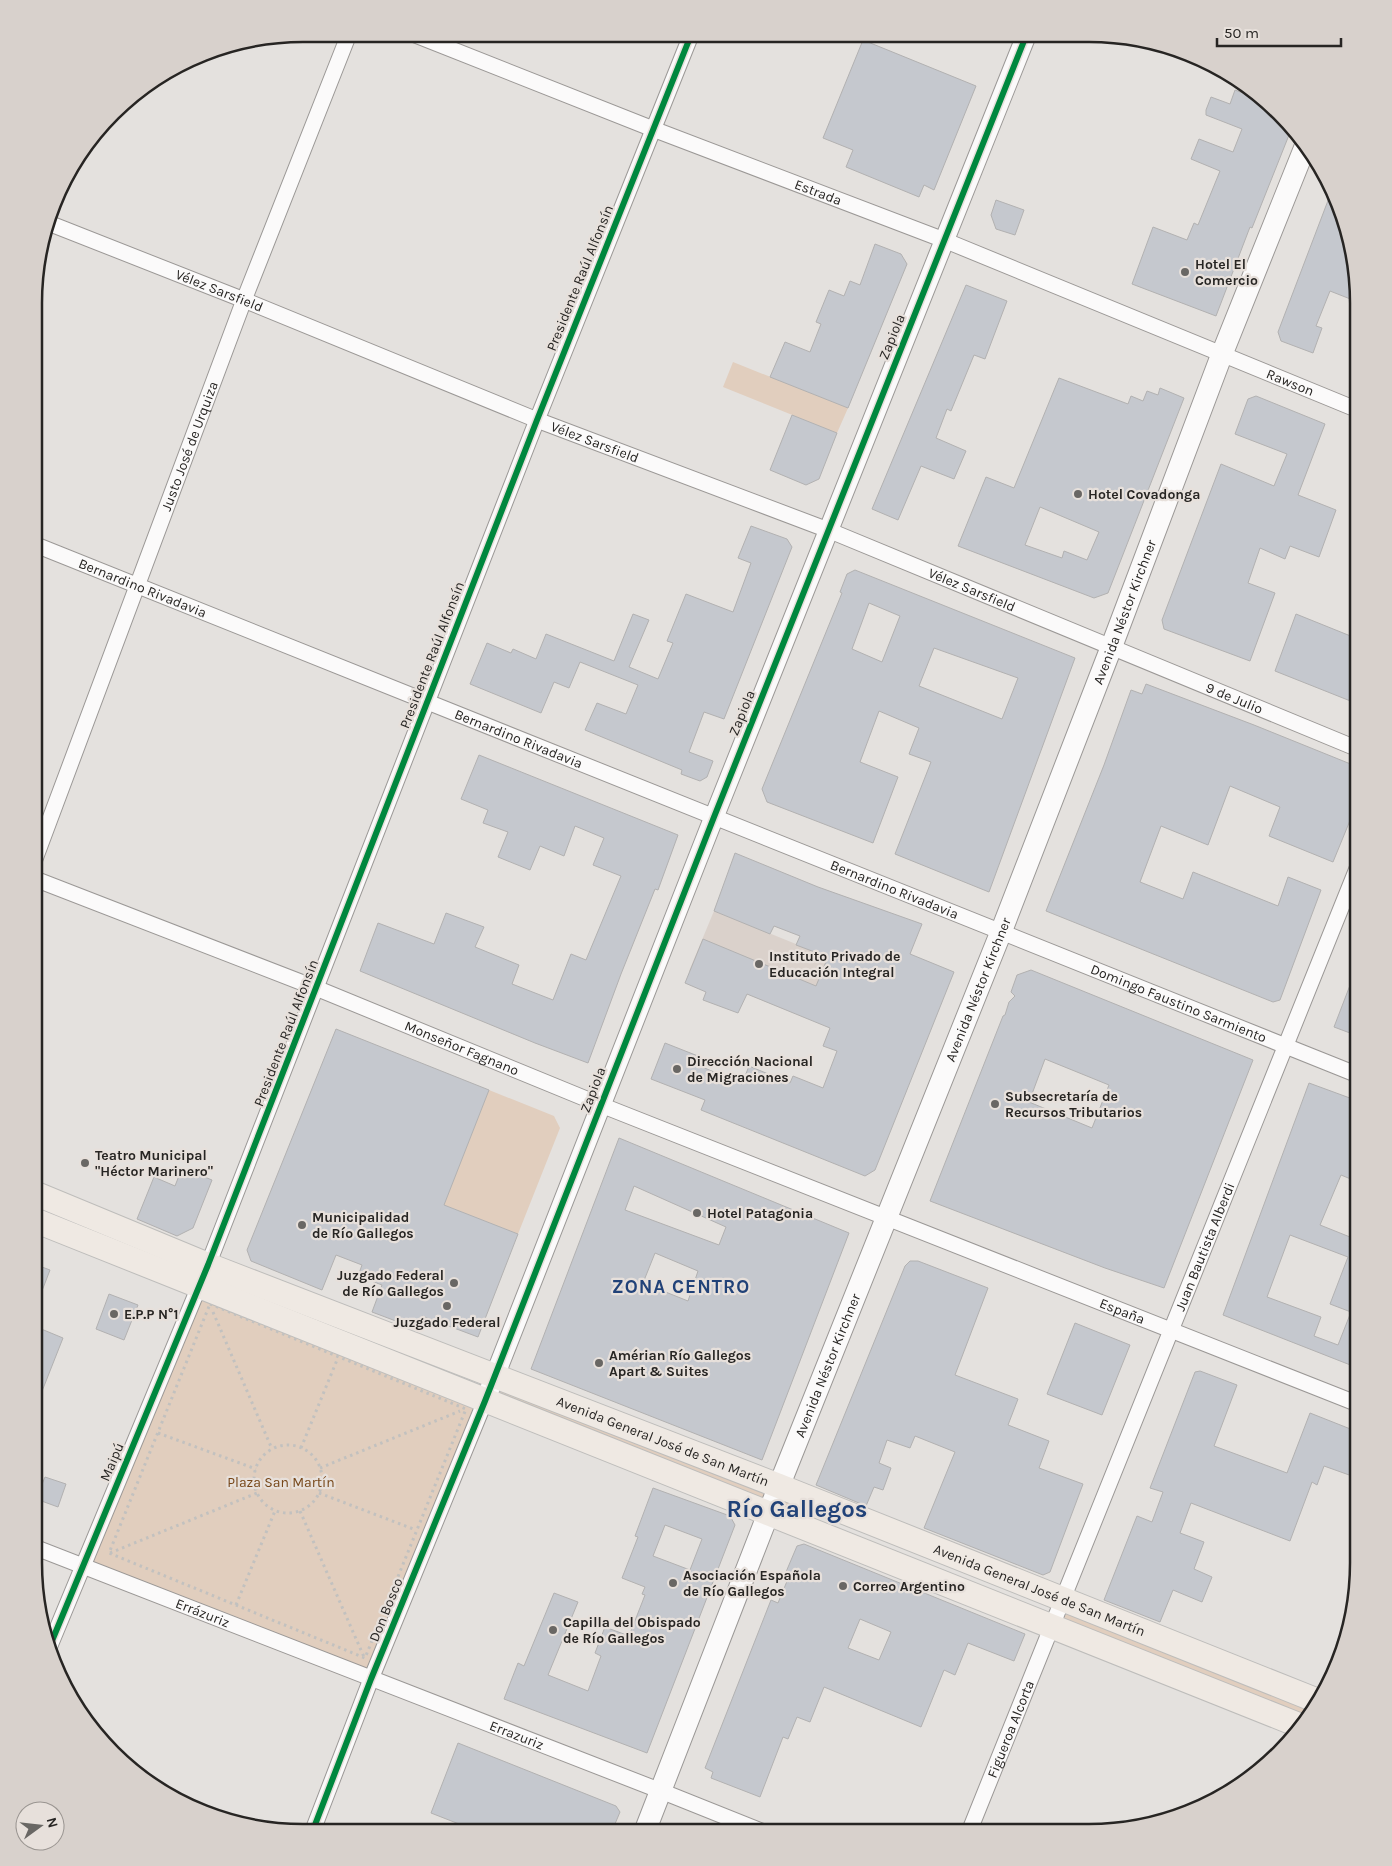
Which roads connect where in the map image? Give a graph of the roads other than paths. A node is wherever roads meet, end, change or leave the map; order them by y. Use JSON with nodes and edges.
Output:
{"nodes":[{"id":1,"x":346,"y":42,"type":"edge"},
{"id":2,"x":433,"y":42,"type":"edge"},
{"id":3,"x":688,"y":42,"type":"edge"},
{"id":4,"x":1024,"y":42,"type":"edge"},
{"id":5,"x":653,"y":129,"type":"junction"},
{"id":6,"x":1302,"y":155,"type":"edge"},
{"id":7,"x":54,"y":225,"type":"edge"},
{"id":8,"x":944,"y":240,"type":"junction"},
{"id":9,"x":244,"y":300,"type":"junction"},
{"id":10,"x":1222,"y":354,"type":"junction"},
{"id":11,"x":1350,"y":407,"type":"edge"},
{"id":12,"x":537,"y":420,"type":"junction"},
{"id":13,"x":828,"y":530,"type":"junction"},
{"id":14,"x":42,"y":547,"type":"edge"},
{"id":15,"x":137,"y":586,"type":"junction"},
{"id":16,"x":1111,"y":648,"type":"junction"},
{"id":17,"x":427,"y":702,"type":"junction"},
{"id":18,"x":1350,"y":746,"type":"edge"},
{"id":19,"x":714,"y":817,"type":"junction"},
{"id":20,"x":42,"y":840,"type":"edge"},
{"id":21,"x":42,"y":882,"type":"edge"},
{"id":22,"x":1350,"y":886,"type":"edge"},
{"id":23,"x":1001,"y":932,"type":"junction"},
{"id":24,"x":316,"y":988,"type":"junction"},
{"id":25,"x":1285,"y":1046,"type":"junction"},
{"id":26,"x":1350,"y":1072,"type":"edge"},
{"id":27,"x":601,"y":1105,"type":"junction"},
{"id":28,"x":42,"y":1197,"type":"edge"},
{"id":29,"x":887,"y":1219,"type":"junction"},
{"id":30,"x":42,"y":1223,"type":"edge"},
{"id":31,"x":206,"y":1285,"type":"junction"},
{"id":32,"x":1171,"y":1331,"type":"junction"},
{"id":33,"x":495,"y":1377,"type":"junction"},
{"id":34,"x":1350,"y":1401,"type":"edge"},
{"id":35,"x":476,"y":1405,"type":"junction"},
{"id":36,"x":779,"y":1486,"type":"junction"},
{"id":37,"x":769,"y":1513,"type":"junction"},
{"id":38,"x":42,"y":1550,"type":"edge"},
{"id":39,"x":82,"y":1566,"type":"junction"},
{"id":40,"x":1063,"y":1599,"type":"junction"},
{"id":41,"x":1052,"y":1627,"type":"junction"},
{"id":42,"x":53,"y":1637,"type":"edge"},
{"id":43,"x":372,"y":1679,"type":"junction"},
{"id":44,"x":1311,"y":1698,"type":"edge"},
{"id":45,"x":1293,"y":1723,"type":"edge"},
{"id":46,"x":661,"y":1791,"type":"junction"},
{"id":47,"x":315,"y":1824,"type":"edge"},
{"id":48,"x":648,"y":1824,"type":"edge"},
{"id":49,"x":744,"y":1824,"type":"edge"},
{"id":50,"x":972,"y":1824,"type":"edge"}],
"edges":[{"from":1,"to":9,"type":"street","name":"Justo José de Urquiza"},
{"from":2,"to":5,"type":"street","name":"Estrada"},
{"from":3,"to":5,"type":"street","name":"Presidente Raúl Alfonsín"},
{"from":4,"to":8,"type":"street","name":"Zapiola"},
{"from":5,"to":8,"type":"street","name":"Estrada"},
{"from":5,"to":12,"type":"street","name":"Presidente Raúl Alfonsín"},
{"from":6,"to":10,"type":"main road","name":"Avenida Néstor Kirchner"},
{"from":7,"to":9,"type":"street","name":"Vélez Sarsfield"},
{"from":8,"to":10,"type":"street","name":"Estrada"},
{"from":8,"to":13,"type":"street","name":"Zapiola"},
{"from":9,"to":12,"type":"street","name":"Vélez Sarsfield"},
{"from":9,"to":15,"type":"street","name":"Justo José de Urquiza"},
{"from":10,"to":11,"type":"street","name":"Rawson"},
{"from":10,"to":16,"type":"main road","name":"Avenida Néstor Kirchner"},
{"from":12,"to":13,"type":"street","name":"Vélez Sarsfield"},
{"from":12,"to":17,"type":"street","name":"Presidente Raúl Alfonsín"},
{"from":13,"to":16,"type":"street","name":"Vélez Sarsfield"},
{"from":13,"to":19,"type":"street","name":"Zapiola"},
{"from":14,"to":15,"type":"street","name":"Bernardino Rivadavia"},
{"from":15,"to":17,"type":"street","name":"Bernardino Rivadavia"},
{"from":15,"to":20,"type":"street","name":"Justo José de Urquiza"},
{"from":16,"to":18,"type":"street","name":"9 de Julio"},
{"from":16,"to":23,"type":"main road","name":"Avenida Néstor Kirchner"},
{"from":17,"to":19,"type":"street","name":"Bernardino Rivadavia"},
{"from":17,"to":24,"type":"street","name":"Presidente Raúl Alfonsín"},
{"from":19,"to":23,"type":"street","name":"Bernardino Rivadavia"},
{"from":19,"to":27,"type":"street","name":"Zapiola"},
{"from":21,"to":24,"type":"street","name":"Monseñor Fagnano"},
{"from":22,"to":25,"type":"street","name":"Juan Bautista Alberdi"},
{"from":23,"to":25,"type":"street","name":"Domingo Faustino Sarmiento"},
{"from":23,"to":29,"type":"main road","name":"Avenida Néstor Kirchner"},
{"from":24,"to":27,"type":"street","name":"Monseñor Fagnano"},
{"from":24,"to":31,"type":"street","name":"Presidente Raúl Alfonsín"},
{"from":25,"to":26,"type":"street","name":"Domingo Faustino Sarmiento"},
{"from":25,"to":32,"type":"street","name":"Juan Bautista Alberdi"},
{"from":27,"to":29,"type":"street","name":"Monseñor Fagnano"},
{"from":27,"to":33,"type":"street","name":"Zapiola"},
{"from":28,"to":31,"type":"main road","name":"Avenida General José de San Martín"},
{"from":29,"to":32,"type":"street","name":"España"},
{"from":29,"to":36,"type":"main road","name":"Avenida Néstor Kirchner"},
{"from":30,"to":31,"type":"main road","name":"Avenida General José de San Martín"},
{"from":31,"to":33,"type":"main road","name":"Avenida General José de San Martín"},
{"from":31,"to":35,"type":"main road","name":"Avenida General José de San Martín"},
{"from":31,"to":39,"type":"street","name":"Maipú"},
{"from":32,"to":34,"type":"street","name":"España"},
{"from":32,"to":40,"type":"street","name":"Juan Bautista Alberdi"},
{"from":33,"to":35,"type":"street","name":"Zapiola"},
{"from":33,"to":36,"type":"main road","name":"Avenida General José de San Martín"},
{"from":35,"to":37,"type":"main road","name":"Avenida General José de San Martín"},
{"from":35,"to":43,"type":"street","name":"Don Bosco"},
{"from":36,"to":37,"type":"main road","name":"Avenida Néstor Kirchner"},
{"from":36,"to":40,"type":"main road","name":"Avenida General José de San Martín"},
{"from":37,"to":41,"type":"main road","name":"Avenida General José de San Martín"},
{"from":37,"to":46,"type":"main road","name":"Avenida Néstor Kirchner"},
{"from":38,"to":39,"type":"street","name":"Errázuriz"},
{"from":39,"to":42,"type":"street","name":"Maipú"},
{"from":39,"to":43,"type":"street","name":"Errázuriz"},
{"from":40,"to":41,"type":"street","name":"Juan Bautista Alberdi"},
{"from":40,"to":44,"type":"main road","name":"Avenida General José de San Martín"},
{"from":41,"to":45,"type":"main road","name":"Avenida General José de San Martín"},
{"from":41,"to":50,"type":"street","name":"Figueroa Alcorta"},
{"from":43,"to":46,"type":"street","name":"Errazuriz"},
{"from":43,"to":47,"type":"street","name":"Don Bosco"},
{"from":46,"to":48,"type":"main road","name":"Avenida Néstor Kirchner"},
{"from":46,"to":49,"type":"street","name":"Errazuriz"}]}
